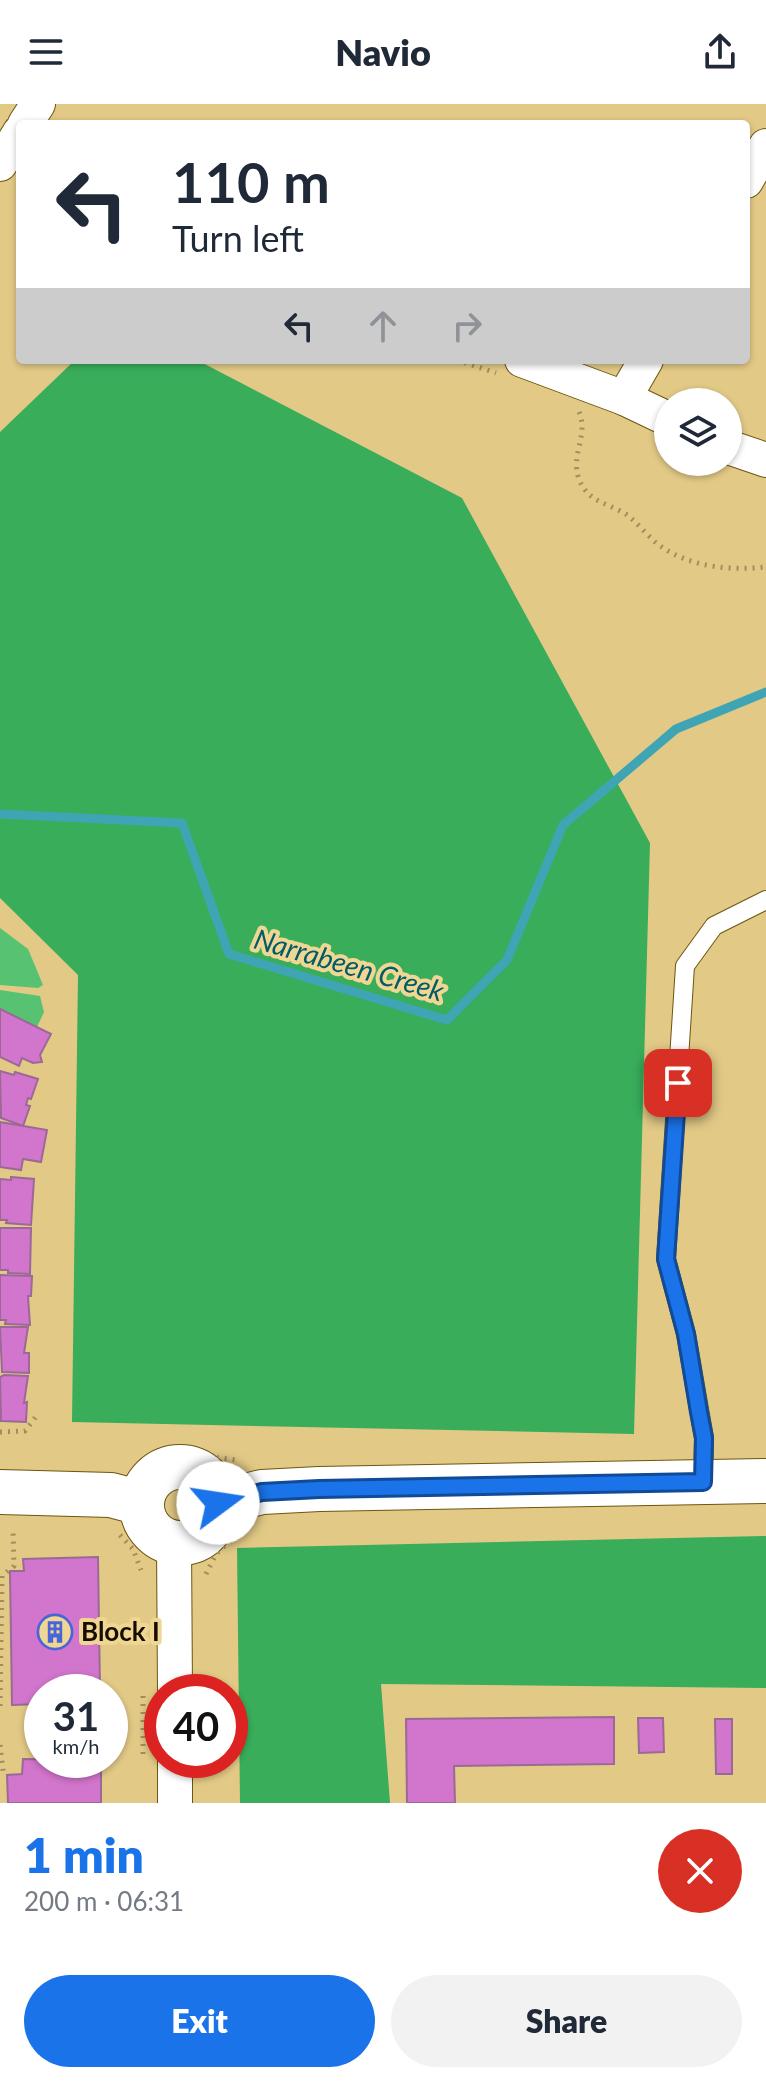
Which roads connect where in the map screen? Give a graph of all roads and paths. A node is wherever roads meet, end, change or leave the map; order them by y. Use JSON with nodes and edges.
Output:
{"nodes":[{"id":1,"x":16,"y":138,"type":"edge"},
{"id":2,"x":766,"y":146,"type":"edge"},
{"id":3,"x":0,"y":164,"type":"edge"},
{"id":4,"x":750,"y":174,"type":"edge"},
{"id":5,"x":487,"y":364,"type":"edge"},
{"id":6,"x":644,"y":364,"type":"edge"},
{"id":7,"x":510,"y":367,"type":"edge"},
{"id":8,"x":624,"y":398,"type":"junction"},
{"id":9,"x":577,"y":409,"type":"dead end"},
{"id":10,"x":654,"y":412,"type":"edge"},
{"id":11,"x":742,"y":452,"type":"edge"},
{"id":12,"x":766,"y":460,"type":"edge"},
{"id":13,"x":766,"y":567,"type":"edge"},
{"id":14,"x":766,"y":900,"type":"edge"},
{"id":15,"x":38,"y":1414,"type":"dead end"},
{"id":16,"x":0,"y":1432,"type":"edge"},
{"id":17,"x":169,"y":1452,"type":"dead end"},
{"id":18,"x":243,"y":1460,"type":"dead end"},
{"id":19,"x":766,"y":1481,"type":"edge"},
{"id":20,"x":703,"y":1482,"type":"junction"},
{"id":21,"x":218,"y":1503,"type":"junction"},
{"id":22,"x":6,"y":1510,"type":"edge"},
{"id":23,"x":125,"y":1516,"type":"junction"},
{"id":24,"x":27,"y":1527,"type":"dead end"},
{"id":25,"x":0,"y":1528,"type":"edge"},
{"id":26,"x":174,"y":1543,"type":"junction"},
{"id":27,"x":143,"y":1575,"type":"dead end"},
{"id":28,"x":175,"y":1674,"type":"edge"},
{"id":29,"x":0,"y":1706,"type":"edge"},
{"id":30,"x":0,"y":1745,"type":"edge"},
{"id":31,"x":0,"y":1772,"type":"edge"},
{"id":32,"x":175,"y":1778,"type":"edge"},
{"id":33,"x":175,"y":1803,"type":"edge"}],
"edges":[{"from":1,"to":3,"type":"street"},
{"from":2,"to":4,"type":"street"},
{"from":5,"to":7,"type":"path"},
{"from":6,"to":8,"type":"street"},
{"from":7,"to":8,"type":"street"},
{"from":8,"to":10,"type":"street"},
{"from":9,"to":13,"type":"path"},
{"from":11,"to":12,"type":"street"},
{"from":14,"to":20,"type":"lane"},
{"from":15,"to":16,"type":"path"},
{"from":17,"to":18,"type":"path"},
{"from":19,"to":20,"type":"street"},
{"from":20,"to":21,"type":"street"},
{"from":21,"to":23,"type":"street"},
{"from":21,"to":26,"type":"street"},
{"from":22,"to":23,"type":"street"},
{"from":22,"to":24,"type":"path"},
{"from":22,"to":25,"type":"path"},
{"from":22,"to":29,"type":"path"},
{"from":23,"to":26,"type":"street"},
{"from":23,"to":27,"type":"path"},
{"from":26,"to":28,"type":"street"},
{"from":30,"to":31,"type":"path"},
{"from":32,"to":33,"type":"street"}]}
